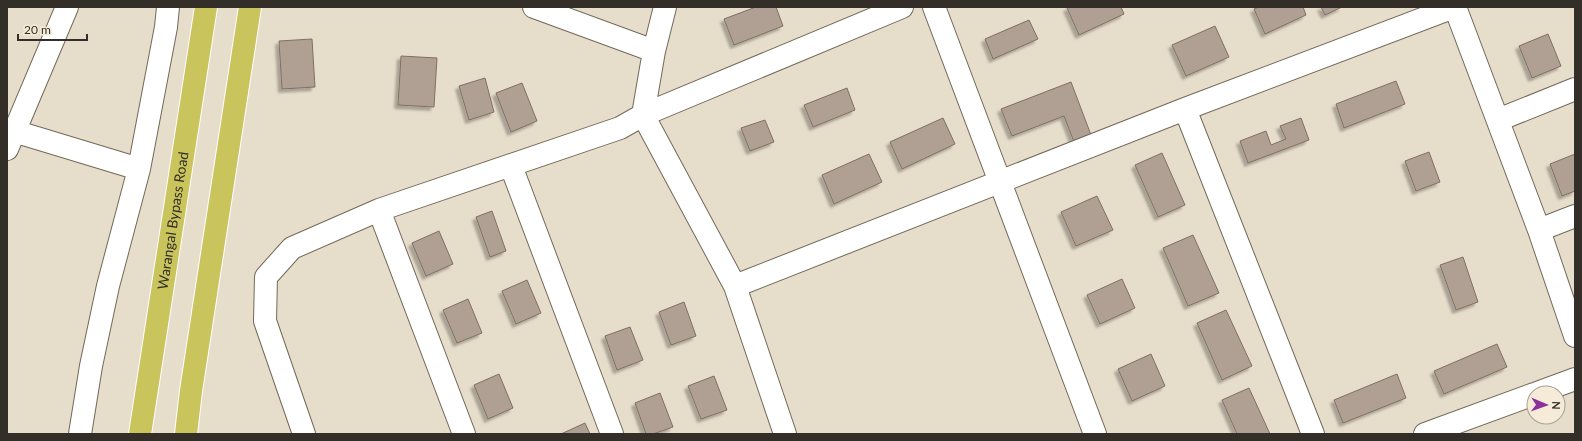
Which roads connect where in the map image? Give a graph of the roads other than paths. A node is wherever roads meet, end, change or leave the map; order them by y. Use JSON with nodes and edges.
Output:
{"nodes":[{"id":1,"x":68,"y":7,"type":"edge"},
{"id":2,"x":168,"y":7,"type":"edge"},
{"id":3,"x":206,"y":7,"type":"edge"},
{"id":4,"x":250,"y":7,"type":"edge"},
{"id":5,"x":534,"y":7,"type":"edge"},
{"id":6,"x":665,"y":7,"type":"edge"},
{"id":7,"x":902,"y":7,"type":"edge"},
{"id":8,"x":934,"y":7,"type":"edge"},
{"id":9,"x":1455,"y":7,"type":"edge"},
{"id":10,"x":654,"y":51,"type":"junction"},
{"id":11,"x":1575,"y":88,"type":"edge"},
{"id":12,"x":1185,"y":109,"type":"junction"},
{"id":13,"x":643,"y":115,"type":"junction"},
{"id":14,"x":1498,"y":120,"type":"junction"},
{"id":15,"x":10,"y":137,"type":"edge"},
{"id":16,"x":511,"y":166,"type":"junction"},
{"id":17,"x":139,"y":169,"type":"junction"},
{"id":18,"x":1000,"y":182,"type":"junction"},
{"id":19,"x":379,"y":210,"type":"junction"},
{"id":20,"x":1575,"y":216,"type":"edge"},
{"id":21,"x":1539,"y":230,"type":"junction"},
{"id":22,"x":735,"y":286,"type":"junction"},
{"id":23,"x":1575,"y":336,"type":"edge"},
{"id":24,"x":1575,"y":379,"type":"edge"},
{"id":25,"x":1558,"y":385,"type":"edge"},
{"id":26,"x":1526,"y":396,"type":"edge"},
{"id":27,"x":80,"y":434,"type":"edge"},
{"id":28,"x":140,"y":434,"type":"edge"},
{"id":29,"x":186,"y":434,"type":"edge"},
{"id":30,"x":304,"y":434,"type":"edge"},
{"id":31,"x":464,"y":434,"type":"edge"},
{"id":32,"x":612,"y":434,"type":"edge"},
{"id":33,"x":785,"y":434,"type":"edge"},
{"id":34,"x":1095,"y":434,"type":"edge"},
{"id":35,"x":1313,"y":434,"type":"edge"},
{"id":36,"x":1425,"y":434,"type":"edge"}],
"edges":[{"from":1,"to":15,"type":"street"},
{"from":2,"to":17,"type":"street"},
{"from":3,"to":28,"type":"highway","name":"Warangal Bypass Road"},
{"from":4,"to":29,"type":"highway"},
{"from":5,"to":10,"type":"street"},
{"from":6,"to":10,"type":"street"},
{"from":7,"to":13,"type":"street"},
{"from":8,"to":18,"type":"street"},
{"from":9,"to":12,"type":"street"},
{"from":9,"to":14,"type":"street"},
{"from":10,"to":13,"type":"street"},
{"from":11,"to":14,"type":"street"},
{"from":12,"to":18,"type":"street"},
{"from":12,"to":35,"type":"street"},
{"from":13,"to":16,"type":"street"},
{"from":13,"to":22,"type":"street"},
{"from":14,"to":21,"type":"street"},
{"from":15,"to":17,"type":"street"},
{"from":16,"to":19,"type":"street"},
{"from":16,"to":32,"type":"street"},
{"from":17,"to":27,"type":"street"},
{"from":18,"to":22,"type":"street"},
{"from":18,"to":34,"type":"street"},
{"from":19,"to":30,"type":"street"},
{"from":19,"to":31,"type":"street"},
{"from":20,"to":21,"type":"street"},
{"from":21,"to":23,"type":"street"},
{"from":22,"to":33,"type":"street"},
{"from":24,"to":25,"type":"street"},
{"from":26,"to":36,"type":"street"}]}
